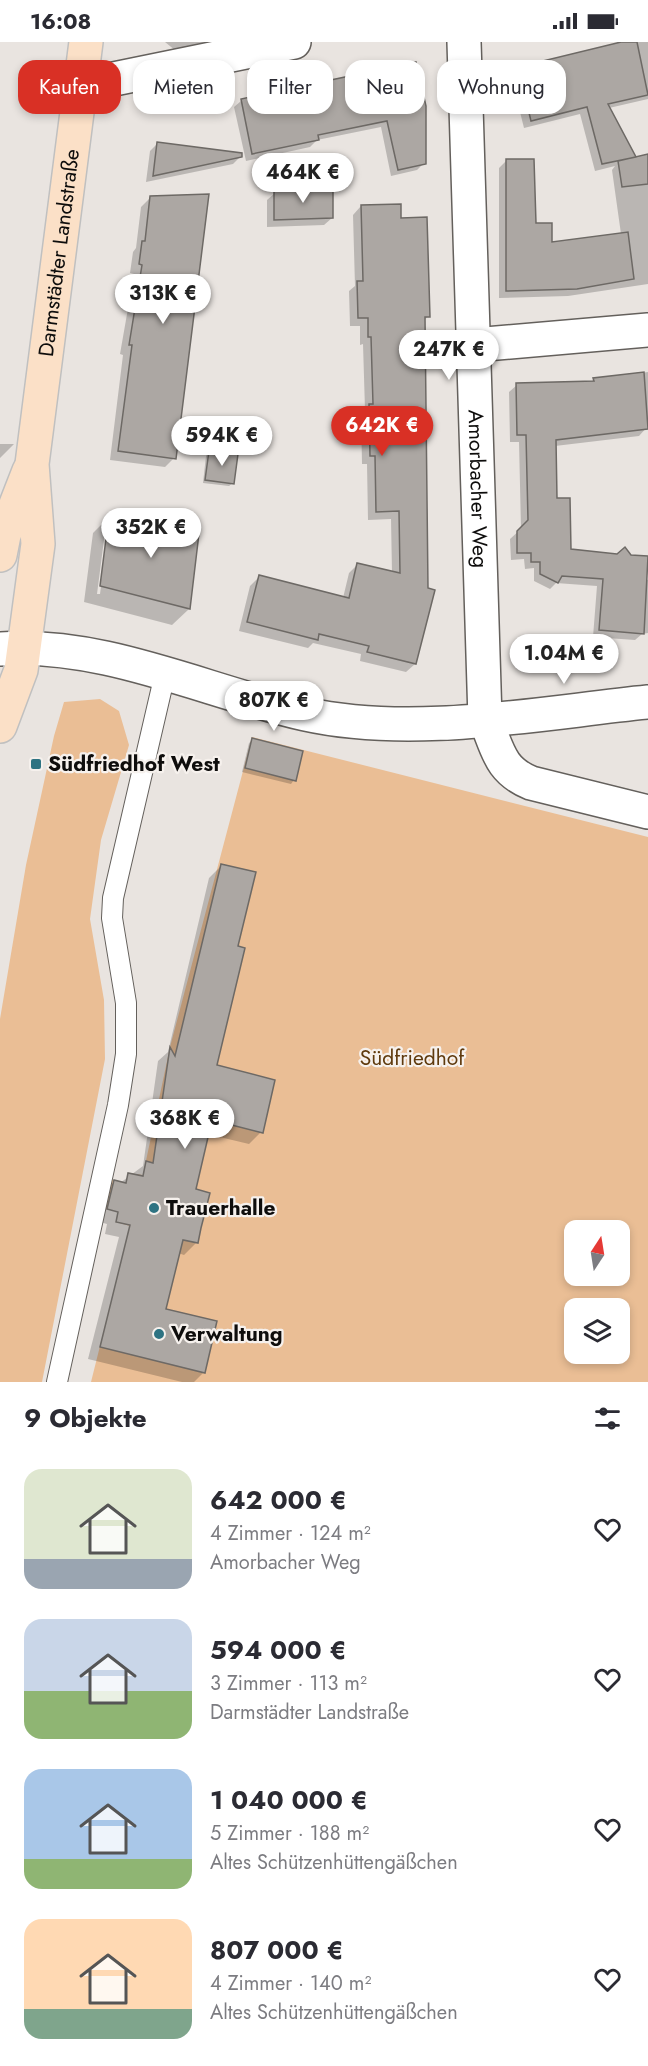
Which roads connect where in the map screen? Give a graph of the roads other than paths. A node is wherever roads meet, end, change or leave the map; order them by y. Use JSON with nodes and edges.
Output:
{"nodes":[{"id":1,"x":86,"y":42,"type":"edge"},
{"id":2,"x":294,"y":42,"type":"edge"},
{"id":3,"x":464,"y":42,"type":"edge"},
{"id":4,"x":84,"y":60,"type":"edge"},
{"id":5,"x":121,"y":78,"type":"edge"},
{"id":6,"x":77,"y":114,"type":"edge"},
{"id":7,"x":648,"y":330,"type":"edge"},
{"id":8,"x":474,"y":345,"type":"junction"},
{"id":9,"x":32,"y":464,"type":"junction"},
{"id":10,"x":38,"y":544,"type":"junction"},
{"id":11,"x":0,"y":556,"type":"edge"},
{"id":12,"x":12,"y":648,"type":"edge"},
{"id":13,"x":165,"y":674,"type":"junction"},
{"id":14,"x":648,"y":702,"type":"edge"},
{"id":15,"x":485,"y":719,"type":"junction"},
{"id":16,"x":0,"y":726,"type":"edge"},
{"id":17,"x":648,"y":812,"type":"edge"},
{"id":18,"x":57,"y":1382,"type":"edge"}],
"edges":[{"from":1,"to":4,"type":"main road","name":"Darmstädter Landstraße"},
{"from":2,"to":5,"type":"street"},
{"from":3,"to":8,"type":"street","name":"Amorbacher Weg"},
{"from":6,"to":9,"type":"main road","name":"Darmstädter Landstraße"},
{"from":7,"to":8,"type":"street"},
{"from":8,"to":15,"type":"street","name":"Amorbacher Weg"},
{"from":9,"to":10,"type":"main road","name":"Darmstädter Landstraße"},
{"from":9,"to":11,"type":"main road","name":"Darmstädter Landstraße"},
{"from":10,"to":11,"type":"street"},
{"from":10,"to":12,"type":"main road","name":"Darmstädter Landstraße"},
{"from":12,"to":13,"type":"street"},
{"from":12,"to":16,"type":"main road","name":"Darmstädter Landstraße"},
{"from":13,"to":15,"type":"street"},
{"from":13,"to":18,"type":"lane"},
{"from":14,"to":15,"type":"street"},
{"from":15,"to":17,"type":"street"}]}
